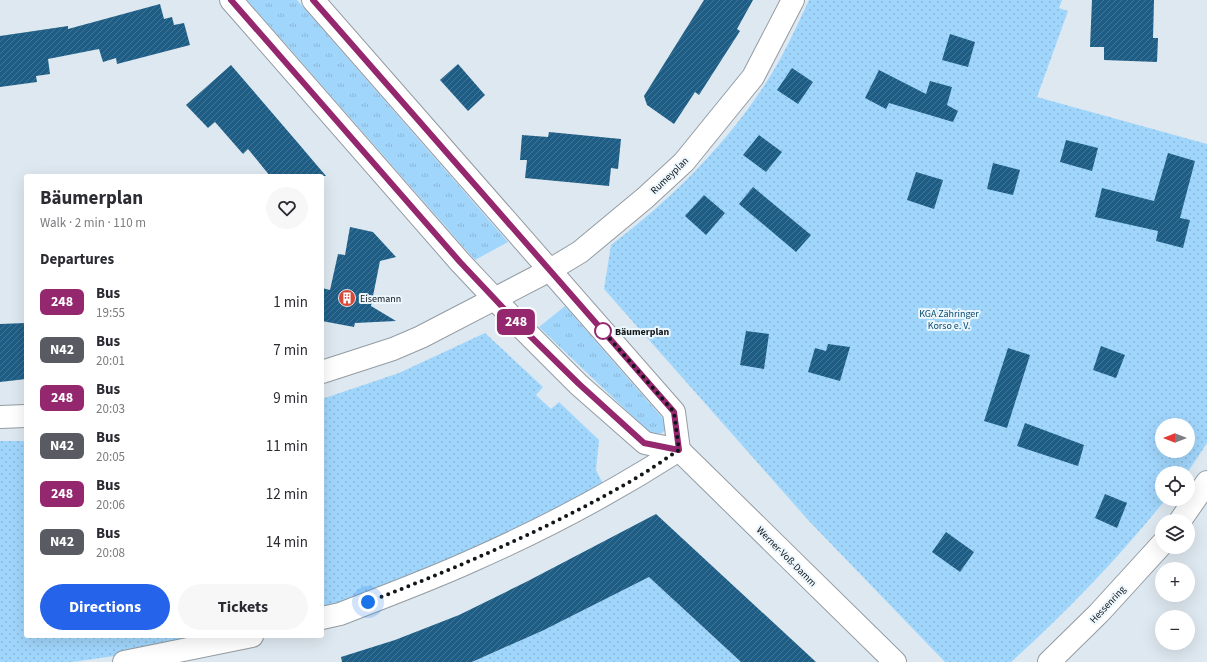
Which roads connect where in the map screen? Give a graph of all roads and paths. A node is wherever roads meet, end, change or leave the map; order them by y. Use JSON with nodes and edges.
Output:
{"nodes":[{"id":1,"x":231,"y":0,"type":"edge"},
{"id":2,"x":313,"y":0,"type":"edge"},
{"id":3,"x":793,"y":0,"type":"edge"},
{"id":4,"x":550,"y":270,"type":"junction"},
{"id":5,"x":494,"y":299,"type":"junction"},
{"id":6,"x":324,"y":371,"type":"edge"},
{"id":7,"x":24,"y":416,"type":"edge"},
{"id":8,"x":0,"y":417,"type":"edge"},
{"id":9,"x":679,"y":450,"type":"junction"},
{"id":10,"x":1207,"y":482,"type":"edge"},
{"id":11,"x":1185,"y":514,"type":"edge"},
{"id":12,"x":1155,"y":552,"type":"edge"},
{"id":13,"x":324,"y":618,"type":"edge"},
{"id":14,"x":242,"y":638,"type":"edge"},
{"id":15,"x":124,"y":662,"type":"edge"},
{"id":16,"x":895,"y":662,"type":"edge"},
{"id":17,"x":1049,"y":662,"type":"edge"}],
"edges":[{"from":1,"to":5,"type":"street"},
{"from":2,"to":4,"type":"street"},
{"from":3,"to":4,"type":"street","name":"Rumeyplan"},
{"from":4,"to":5,"type":"street","name":"Rumeyplan"},
{"from":4,"to":9,"type":"street"},
{"from":5,"to":6,"type":"street"},
{"from":5,"to":9,"type":"street"},
{"from":7,"to":8,"type":"street"},
{"from":9,"to":13,"type":"street"},
{"from":9,"to":16,"type":"street","name":"Werner-Voß-Damm"},
{"from":10,"to":11,"type":"street"},
{"from":12,"to":17,"type":"street","name":"Hessenring"},
{"from":14,"to":15,"type":"street"}]}
